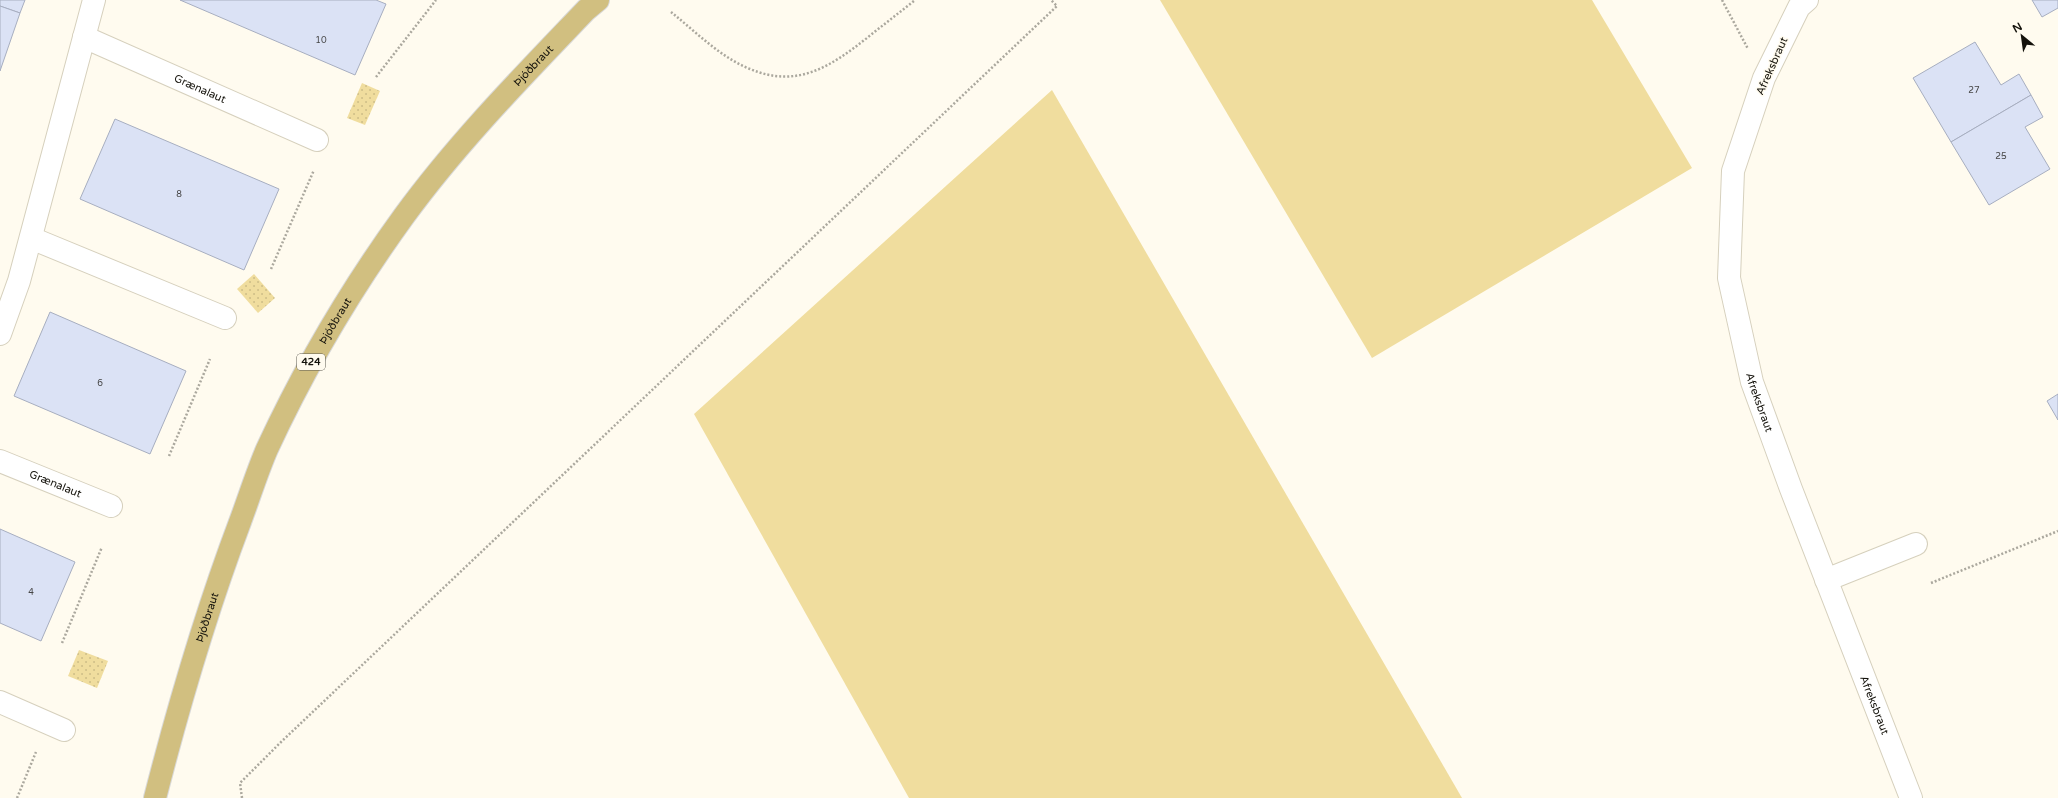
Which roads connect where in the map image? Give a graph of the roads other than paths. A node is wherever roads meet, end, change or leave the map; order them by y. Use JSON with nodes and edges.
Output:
{"nodes":[{"id":1,"x":94,"y":0,"type":"edge"},
{"id":2,"x":598,"y":0,"type":"edge"},
{"id":3,"x":1807,"y":0,"type":"edge"},
{"id":4,"x":84,"y":36,"type":"junction"},
{"id":5,"x":317,"y":140,"type":"dead end"},
{"id":6,"x":31,"y":238,"type":"junction"},
{"id":7,"x":225,"y":318,"type":"dead end"},
{"id":8,"x":0,"y":334,"type":"edge"},
{"id":9,"x":0,"y":461,"type":"edge"},
{"id":10,"x":111,"y":506,"type":"dead end"},
{"id":11,"x":1916,"y":544,"type":"dead end"},
{"id":12,"x":1826,"y":580,"type":"junction"},
{"id":13,"x":0,"y":702,"type":"edge"},
{"id":14,"x":64,"y":730,"type":"dead end"},
{"id":15,"x":155,"y":798,"type":"edge"},
{"id":16,"x":1911,"y":798,"type":"edge"}],
"edges":[{"from":1,"to":4,"type":"street"},
{"from":2,"to":15,"type":"main road","name":"Þjóðbraut","number":"424"},
{"from":3,"to":12,"type":"street","name":"Afreksbraut"},
{"from":4,"to":5,"type":"street","name":"Grænalaut"},
{"from":4,"to":6,"type":"street"},
{"from":6,"to":7,"type":"street"},
{"from":6,"to":8,"type":"street"},
{"from":9,"to":10,"type":"street","name":"Grænalaut"},
{"from":11,"to":12,"type":"street"},
{"from":12,"to":16,"type":"street","name":"Afreksbraut"},
{"from":13,"to":14,"type":"street"}]}
